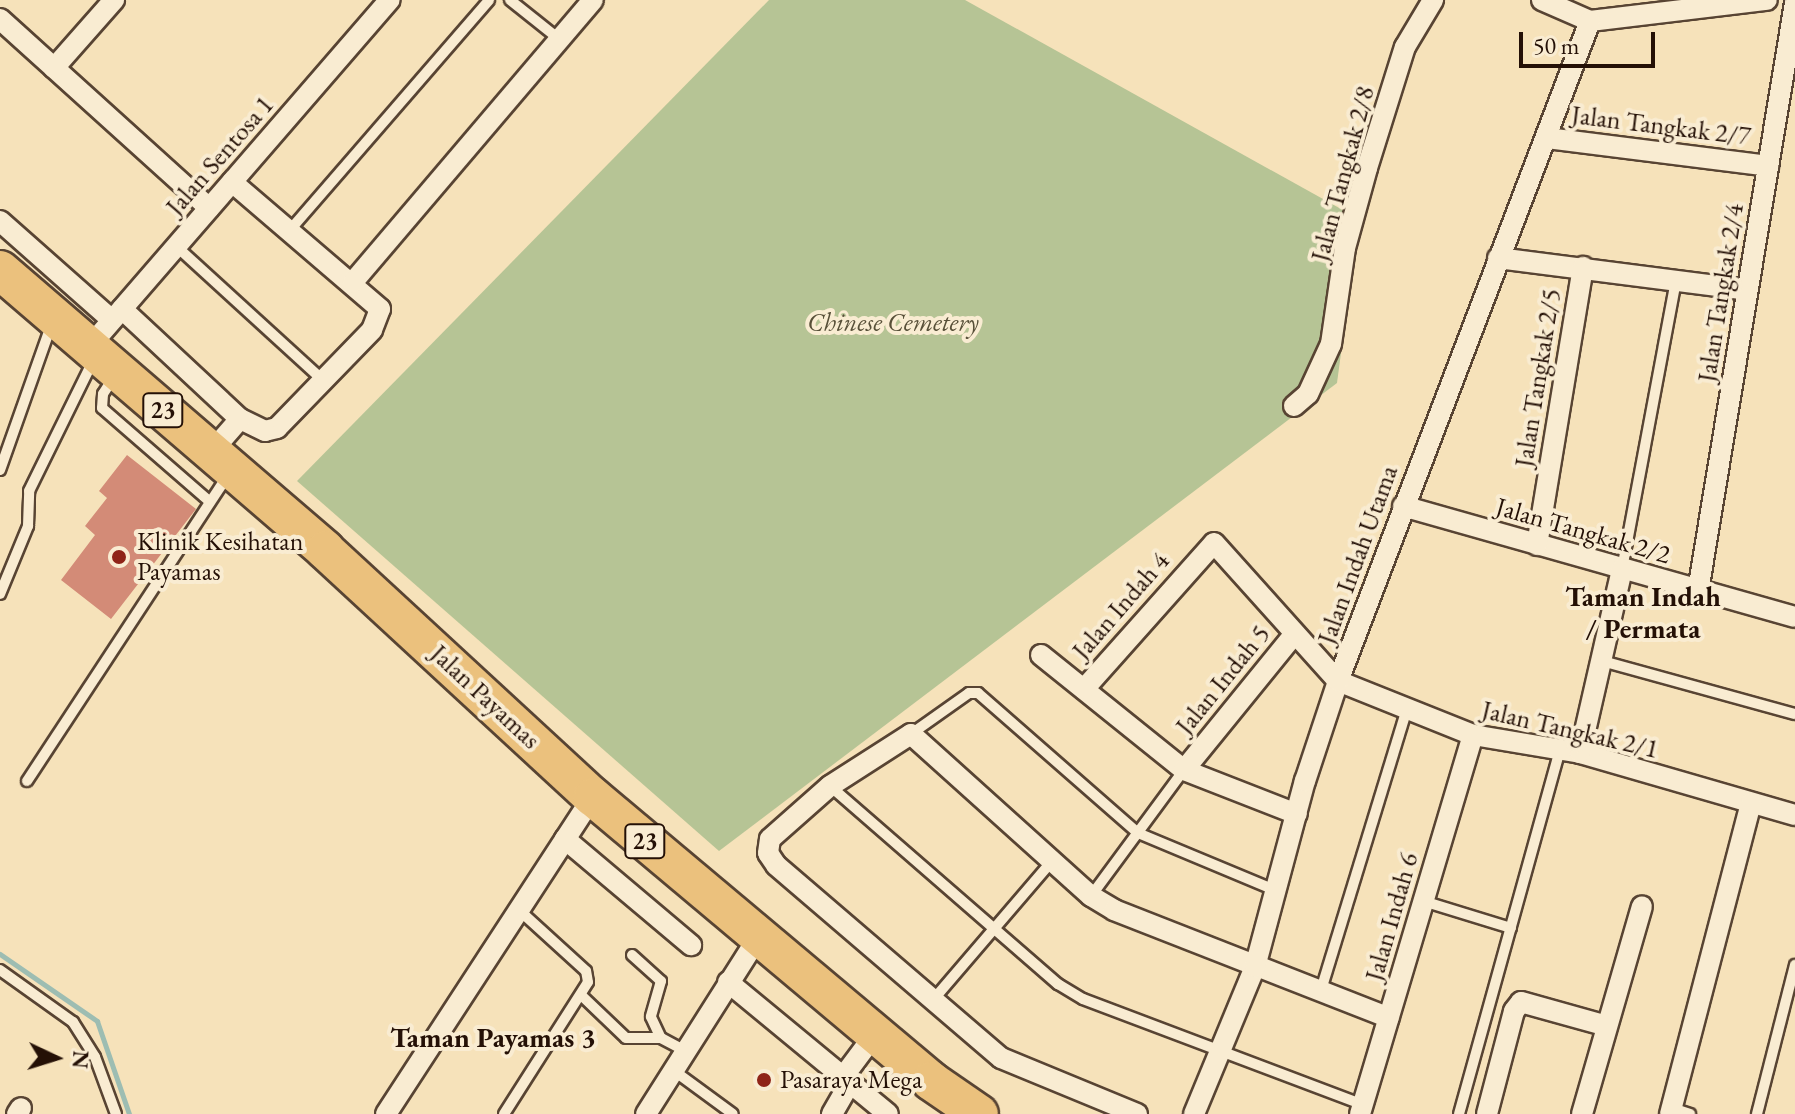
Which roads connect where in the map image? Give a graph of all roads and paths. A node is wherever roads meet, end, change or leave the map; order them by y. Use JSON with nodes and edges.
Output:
{"nodes":[{"id":1,"x":114,"y":0,"type":"edge"},
{"id":2,"x":390,"y":0,"type":"edge"},
{"id":3,"x":489,"y":0,"type":"edge"},
{"id":4,"x":510,"y":0,"type":"edge"},
{"id":5,"x":593,"y":0,"type":"edge"},
{"id":6,"x":1433,"y":0,"type":"edge"},
{"id":7,"x":1542,"y":0,"type":"edge"},
{"id":8,"x":1767,"y":0,"type":"edge"},
{"id":9,"x":1795,"y":3,"type":"edge"},
{"id":10,"x":1663,"y":6,"type":"edge"},
{"id":11,"x":0,"y":19,"type":"edge"},
{"id":12,"x":1590,"y":21,"type":"junction"},
{"id":13,"x":559,"y":39,"type":"junction"},
{"id":14,"x":54,"y":68,"type":"junction"},
{"id":15,"x":1547,"y":138,"type":"junction"},
{"id":16,"x":1768,"y":166,"type":"junction"},
{"id":17,"x":232,"y":182,"type":"junction"},
{"id":18,"x":209,"y":208,"type":"junction"},
{"id":19,"x":0,"y":221,"type":"edge"},
{"id":20,"x":290,"y":230,"type":"junction"},
{"id":21,"x":176,"y":246,"type":"junction"},
{"id":22,"x":1498,"y":258,"type":"junction"},
{"id":23,"x":1583,"y":267,"type":"junction"},
{"id":24,"x":0,"y":270,"type":"edge"},
{"id":25,"x":1676,"y":280,"type":"junction"},
{"id":26,"x":353,"y":282,"type":"junction"},
{"id":27,"x":1747,"y":290,"type":"junction"},
{"id":28,"x":55,"y":317,"type":"junction"},
{"id":29,"x":108,"y":340,"type":"junction"},
{"id":30,"x":324,"y":381,"type":"junction"},
{"id":31,"x":1294,"y":406,"type":"dead end"},
{"id":32,"x":240,"y":419,"type":"junction"},
{"id":33,"x":221,"y":460,"type":"junction"},
{"id":34,"x":0,"y":470,"type":"edge"},
{"id":35,"x":210,"y":502,"type":"junction"},
{"id":36,"x":1403,"y":506,"type":"junction"},
{"id":37,"x":1537,"y":545,"type":"junction"},
{"id":38,"x":1622,"y":569,"type":"junction"},
{"id":39,"x":1698,"y":591,"type":"junction"},
{"id":40,"x":0,"y":594,"type":"edge"},
{"id":41,"x":1795,"y":617,"type":"edge"},
{"id":42,"x":1293,"y":636,"type":"junction"},
{"id":43,"x":1041,"y":655,"type":"dead end"},
{"id":44,"x":1602,"y":661,"type":"junction"},
{"id":45,"x":1338,"y":681,"type":"junction"},
{"id":46,"x":1084,"y":689,"type":"junction"},
{"id":47,"x":1406,"y":712,"type":"junction"},
{"id":48,"x":1795,"y":714,"type":"edge"},
{"id":49,"x":911,"y":734,"type":"junction"},
{"id":50,"x":1473,"y":735,"type":"junction"},
{"id":51,"x":1570,"y":751,"type":"junction"},
{"id":52,"x":1184,"y":770,"type":"junction"},
{"id":53,"x":27,"y":781,"type":"dead end"},
{"id":54,"x":830,"y":786,"type":"junction"},
{"id":55,"x":593,"y":797,"type":"junction"},
{"id":56,"x":1751,"y":803,"type":"junction"},
{"id":57,"x":1297,"y":814,"type":"junction"},
{"id":58,"x":1795,"y":815,"type":"edge"},
{"id":59,"x":1138,"y":833,"type":"junction"},
{"id":60,"x":565,"y":839,"type":"junction"},
{"id":61,"x":1052,"y":861,"type":"junction"},
{"id":62,"x":1277,"y":891,"type":"junction"},
{"id":63,"x":1091,"y":896,"type":"junction"},
{"id":64,"x":1423,"y":901,"type":"junction"},
{"id":65,"x":1642,"y":906,"type":"dead end"},
{"id":66,"x":519,"y":910,"type":"junction"},
{"id":67,"x":1511,"y":928,"type":"junction"},
{"id":68,"x":992,"y":930,"type":"junction"},
{"id":69,"x":759,"y":936,"type":"junction"},
{"id":70,"x":691,"y":945,"type":"dead end"},
{"id":71,"x":632,"y":955,"type":"dead end"},
{"id":72,"x":1795,"y":965,"type":"edge"},
{"id":73,"x":1255,"y":967,"type":"junction"},
{"id":74,"x":0,"y":970,"type":"edge"},
{"id":75,"x":728,"y":982,"type":"junction"},
{"id":76,"x":1321,"y":990,"type":"junction"},
{"id":77,"x":581,"y":995,"type":"junction"},
{"id":78,"x":933,"y":1000,"type":"junction"},
{"id":79,"x":1389,"y":1018,"type":"junction"},
{"id":80,"x":1607,"y":1026,"type":"junction"},
{"id":81,"x":875,"y":1034,"type":"junction"},
{"id":82,"x":661,"y":1038,"type":"junction"},
{"id":83,"x":685,"y":1051,"type":"junction"},
{"id":84,"x":1221,"y":1051,"type":"junction"},
{"id":85,"x":673,"y":1070,"type":"junction"},
{"id":86,"x":847,"y":1080,"type":"junction"},
{"id":87,"x":1361,"y":1110,"type":"edge"},
{"id":88,"x":1678,"y":1112,"type":"edge"},
{"id":89,"x":116,"y":1114,"type":"edge"},
{"id":90,"x":386,"y":1114,"type":"edge"},
{"id":91,"x":504,"y":1114,"type":"edge"},
{"id":92,"x":646,"y":1114,"type":"edge"},
{"id":93,"x":733,"y":1114,"type":"edge"},
{"id":94,"x":832,"y":1114,"type":"edge"},
{"id":95,"x":888,"y":1114,"type":"edge"},
{"id":96,"x":979,"y":1114,"type":"edge"},
{"id":97,"x":1137,"y":1114,"type":"edge"},
{"id":98,"x":1194,"y":1114,"type":"edge"},
{"id":99,"x":1459,"y":1114,"type":"edge"},
{"id":100,"x":1487,"y":1114,"type":"edge"},
{"id":101,"x":1582,"y":1114,"type":"edge"},
{"id":102,"x":1757,"y":1114,"type":"edge"}],
"edges":[{"from":1,"to":14,"type":"street"},
{"from":2,"to":17,"type":"street","name":"Jalan Sentosa 1"},
{"from":3,"to":20,"type":"lane"},
{"from":4,"to":13,"type":"lane"},
{"from":5,"to":13,"type":"street"},
{"from":6,"to":31,"type":"street","name":"Jalan Tangkak 2/8"},
{"from":7,"to":12,"type":"street"},
{"from":8,"to":10,"type":"street"},
{"from":9,"to":16,"type":"street","name":"Jalan Tangkak 2/4"},
{"from":10,"to":12,"type":"street"},
{"from":11,"to":14,"type":"street"},
{"from":12,"to":15,"type":"street","name":"Jalan Indah Utama"},
{"from":13,"to":26,"type":"street"},
{"from":14,"to":18,"type":"street"},
{"from":15,"to":16,"type":"street","name":"Jalan Tangkak 2/7"},
{"from":15,"to":22,"type":"street","name":"Jalan Indah Utama"},
{"from":16,"to":27,"type":"street","name":"Jalan Tangkak 2/4"},
{"from":17,"to":18,"type":"street","name":"Jalan Sentosa 1"},
{"from":17,"to":20,"type":"street"},
{"from":18,"to":21,"type":"street","name":"Jalan Sentosa 1"},
{"from":19,"to":29,"type":"street"},
{"from":20,"to":26,"type":"street"},
{"from":21,"to":29,"type":"street","name":"Jalan Sentosa 1"},
{"from":21,"to":30,"type":"lane"},
{"from":22,"to":23,"type":"street"},
{"from":22,"to":36,"type":"street","name":"Jalan Indah Utama"},
{"from":23,"to":25,"type":"street"},
{"from":23,"to":37,"type":"street","name":"Jalan Tangkak 2/5"},
{"from":24,"to":28,"type":"highway","name":"Jalan Payamas","number":"23"},
{"from":25,"to":27,"type":"street"},
{"from":25,"to":38,"type":"lane"},
{"from":26,"to":30,"type":"street"},
{"from":27,"to":39,"type":"street","name":"Jalan Tangkak 2/4"},
{"from":28,"to":29,"type":"highway","name":"Jalan Payamas","number":"23"},
{"from":28,"to":34,"type":"lane"},
{"from":29,"to":32,"type":"street"},
{"from":29,"to":33,"type":"highway","name":"Jalan Payamas","number":"23"},
{"from":29,"to":35,"type":"lane"},
{"from":29,"to":40,"type":"lane"},
{"from":30,"to":32,"type":"street"},
{"from":32,"to":33,"type":"street"},
{"from":33,"to":35,"type":"lane"},
{"from":33,"to":55,"type":"highway","name":"Jalan Payamas","number":"23"},
{"from":35,"to":53,"type":"lane"},
{"from":36,"to":37,"type":"street","name":"Jalan Tangkak 2/2"},
{"from":36,"to":45,"type":"street","name":"Jalan Indah Utama"},
{"from":37,"to":38,"type":"street","name":"Jalan Tangkak 2/2"},
{"from":38,"to":39,"type":"street","name":"Jalan Tangkak 2/2"},
{"from":38,"to":44,"type":"street"},
{"from":39,"to":41,"type":"street","name":"Jalan Tangkak 2/2"},
{"from":42,"to":45,"type":"street","name":"Jalan Indah 5"},
{"from":42,"to":46,"type":"street","name":"Jalan Indah 4"},
{"from":42,"to":52,"type":"street","name":"Jalan Indah 5"},
{"from":43,"to":46,"type":"street"},
{"from":44,"to":48,"type":"lane"},
{"from":44,"to":51,"type":"street"},
{"from":45,"to":47,"type":"street","name":"Jalan Tangkak 2/1"},
{"from":45,"to":57,"type":"street","name":"Jalan Indah Utama"},
{"from":46,"to":52,"type":"street"},
{"from":47,"to":50,"type":"street","name":"Jalan Tangkak 2/1"},
{"from":47,"to":76,"type":"lane"},
{"from":49,"to":54,"type":"street"},
{"from":49,"to":59,"type":"lane"},
{"from":49,"to":61,"type":"street"},
{"from":50,"to":51,"type":"street","name":"Jalan Tangkak 2/1"},
{"from":50,"to":64,"type":"street","name":"Jalan Indah 6"},
{"from":51,"to":56,"type":"street","name":"Jalan Tangkak 2/1"},
{"from":51,"to":67,"type":"lane"},
{"from":52,"to":57,"type":"street"},
{"from":52,"to":59,"type":"lane"},
{"from":54,"to":68,"type":"lane"},
{"from":54,"to":78,"type":"street"},
{"from":55,"to":60,"type":"street"},
{"from":55,"to":69,"type":"highway","name":"Jalan Payamas","number":"23"},
{"from":56,"to":58,"type":"street","name":"Jalan Tangkak 2/1"},
{"from":56,"to":88,"type":"street"},
{"from":57,"to":62,"type":"street","name":"Jalan Indah Utama"},
{"from":59,"to":62,"type":"lane"},
{"from":59,"to":63,"type":"lane"},
{"from":60,"to":66,"type":"street"},
{"from":60,"to":70,"type":"street"},
{"from":61,"to":63,"type":"street"},
{"from":61,"to":68,"type":"lane"},
{"from":62,"to":73,"type":"street","name":"Jalan Indah Utama"},
{"from":63,"to":73,"type":"street"},
{"from":64,"to":67,"type":"lane"},
{"from":64,"to":79,"type":"street","name":"Jalan Indah 6"},
{"from":65,"to":80,"type":"street"},
{"from":66,"to":77,"type":"lane"},
{"from":66,"to":90,"type":"street"},
{"from":67,"to":99,"type":"lane"},
{"from":68,"to":78,"type":"lane"},
{"from":68,"to":84,"type":"lane"},
{"from":69,"to":75,"type":"street"},
{"from":69,"to":81,"type":"highway","name":"Jalan Payamas","number":"23"},
{"from":71,"to":82,"type":"lane"},
{"from":72,"to":102,"type":"lane"},
{"from":73,"to":76,"type":"street"},
{"from":73,"to":84,"type":"street","name":"Jalan Indah Utama"},
{"from":74,"to":89,"type":"lane"},
{"from":75,"to":83,"type":"street"},
{"from":75,"to":86,"type":"street"},
{"from":76,"to":79,"type":"street"},
{"from":77,"to":82,"type":"lane"},
{"from":77,"to":91,"type":"lane"},
{"from":78,"to":97,"type":"street"},
{"from":79,"to":87,"type":"street","name":"Jalan Indah 6"},
{"from":80,"to":100,"type":"street"},
{"from":80,"to":101,"type":"street"},
{"from":81,"to":86,"type":"street"},
{"from":81,"to":96,"type":"highway","name":"Jalan Payamas","number":"23"},
{"from":82,"to":83,"type":"lane"},
{"from":83,"to":85,"type":"street"},
{"from":84,"to":87,"type":"lane"},
{"from":84,"to":98,"type":"street","name":"Jalan Indah Utama"},
{"from":85,"to":92,"type":"street"},
{"from":85,"to":93,"type":"lane"},
{"from":86,"to":94,"type":"street"},
{"from":86,"to":95,"type":"street"}]}
